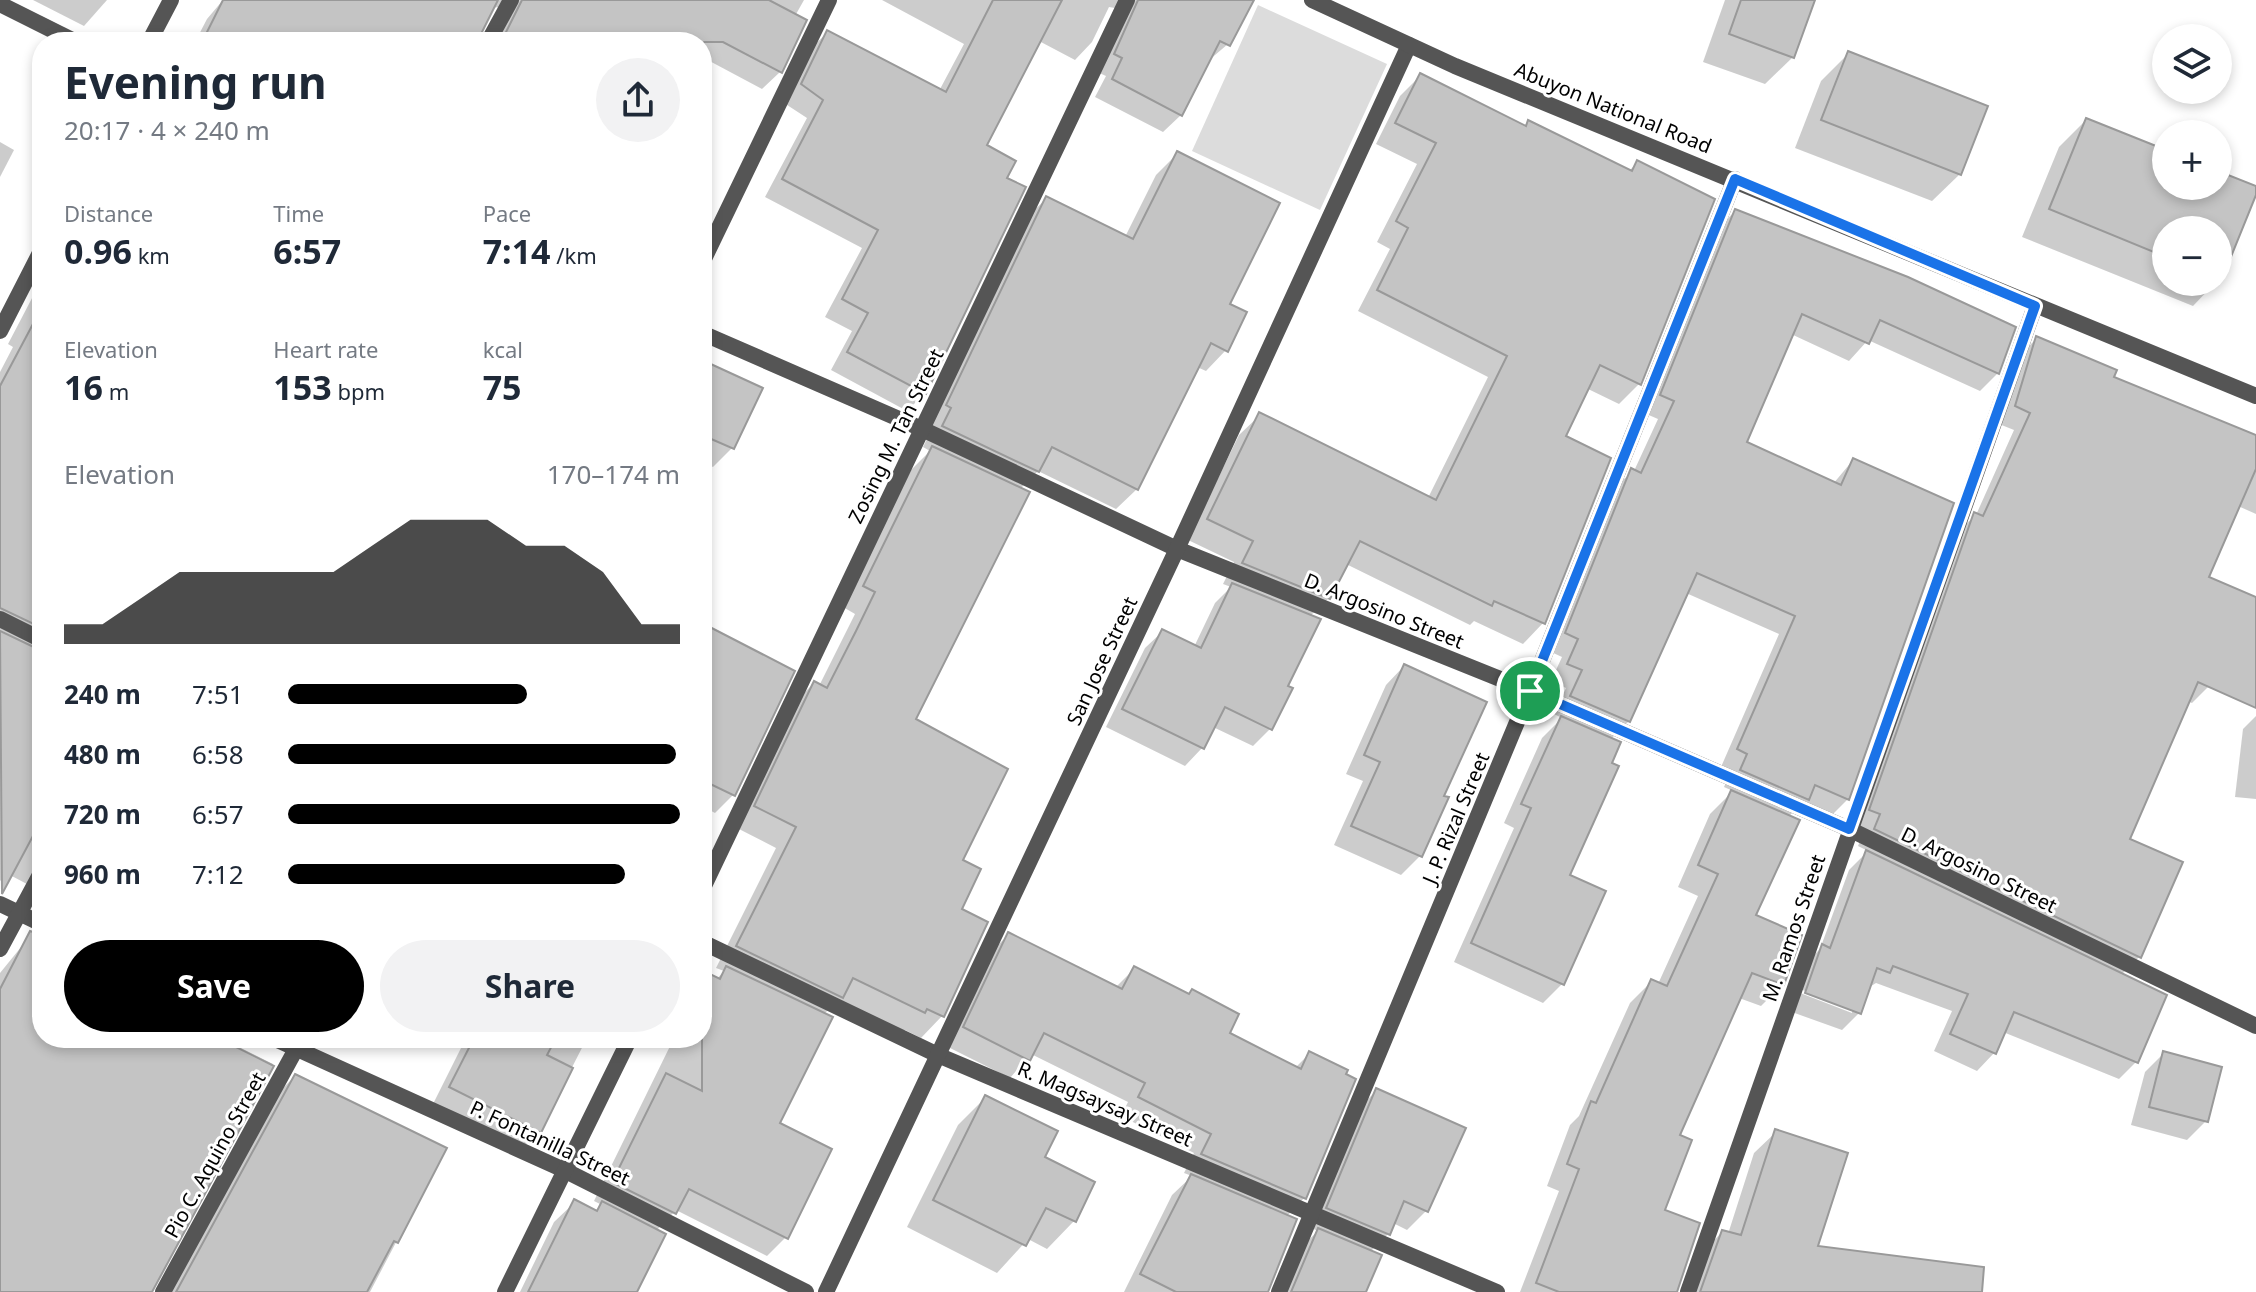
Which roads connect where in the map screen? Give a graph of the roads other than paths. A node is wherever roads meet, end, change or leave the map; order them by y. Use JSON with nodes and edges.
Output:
{"nodes":[{"id":1,"x":171,"y":0,"type":"edge"},
{"id":2,"x":511,"y":0,"type":"edge"},
{"id":3,"x":829,"y":0,"type":"edge"},
{"id":4,"x":1127,"y":0,"type":"edge"},
{"id":5,"x":1312,"y":0,"type":"edge"},
{"id":6,"x":0,"y":4,"type":"edge"},
{"id":7,"x":56,"y":32,"type":"edge"},
{"id":8,"x":154,"y":32,"type":"edge"},
{"id":9,"x":493,"y":32,"type":"edge"},
{"id":10,"x":1409,"y":45,"type":"junction"},
{"id":11,"x":1735,"y":179,"type":"junction"},
{"id":12,"x":712,"y":242,"type":"edge"},
{"id":13,"x":32,"y":269,"type":"edge"},
{"id":14,"x":2035,"y":306,"type":"junction"},
{"id":15,"x":0,"y":331,"type":"edge"},
{"id":16,"x":712,"y":337,"type":"edge"},
{"id":17,"x":2256,"y":396,"type":"edge"},
{"id":18,"x":922,"y":429,"type":"junction"},
{"id":19,"x":1177,"y":549,"type":"junction"},
{"id":20,"x":0,"y":619,"type":"edge"},
{"id":21,"x":32,"y":635,"type":"edge"},
{"id":22,"x":1530,"y":691,"type":"junction"},
{"id":23,"x":1849,"y":829,"type":"junction"},
{"id":24,"x":712,"y":869,"type":"edge"},
{"id":25,"x":32,"y":889,"type":"edge"},
{"id":26,"x":0,"y":904,"type":"edge"},
{"id":27,"x":19,"y":913,"type":"junction"},
{"id":28,"x":32,"y":919,"type":"edge"},
{"id":29,"x":712,"y":947,"type":"edge"},
{"id":30,"x":0,"y":949,"type":"edge"},
{"id":31,"x":2256,"y":1026,"type":"edge"},
{"id":32,"x":297,"y":1048,"type":"edge"},
{"id":33,"x":307,"y":1048,"type":"edge"},
{"id":34,"x":625,"y":1048,"type":"edge"},
{"id":35,"x":940,"y":1056,"type":"junction"},
{"id":36,"x":564,"y":1170,"type":"junction"},
{"id":37,"x":1312,"y":1214,"type":"junction"},
{"id":38,"x":163,"y":1292,"type":"edge"},
{"id":39,"x":505,"y":1292,"type":"edge"},
{"id":40,"x":806,"y":1292,"type":"edge"},
{"id":41,"x":826,"y":1292,"type":"edge"},
{"id":42,"x":1279,"y":1292,"type":"edge"},
{"id":43,"x":1497,"y":1292,"type":"edge"},
{"id":44,"x":1688,"y":1292,"type":"edge"}],
"edges":[{"from":1,"to":8,"type":"street"},
{"from":2,"to":9,"type":"street"},
{"from":3,"to":12,"type":"street"},
{"from":4,"to":18,"type":"street","name":"Zosing M. Tan Street"},
{"from":5,"to":10,"type":"street","name":"Abuyon National Road"},
{"from":6,"to":7,"type":"street"},
{"from":10,"to":11,"type":"street","name":"Abuyon National Road"},
{"from":10,"to":19,"type":"street","name":"San Jose Street"},
{"from":11,"to":14,"type":"street","name":"Abuyon National Road"},
{"from":11,"to":22,"type":"street","name":"J. P. Rizal Street"},
{"from":13,"to":15,"type":"street"},
{"from":14,"to":17,"type":"street","name":"Abuyon National Road"},
{"from":14,"to":23,"type":"street","name":"M. Ramos Street"},
{"from":16,"to":18,"type":"street","name":"D. Argosino Street"},
{"from":18,"to":19,"type":"street","name":"D. Argosino Street"},
{"from":18,"to":24,"type":"street","name":"Zosing M. Tan Street"},
{"from":19,"to":22,"type":"street","name":"D. Argosino Street"},
{"from":19,"to":35,"type":"street","name":"San Jose Street"},
{"from":20,"to":21,"type":"street"},
{"from":22,"to":23,"type":"street","name":"D. Argosino Street"},
{"from":22,"to":37,"type":"street","name":"J. P. Rizal Street"},
{"from":23,"to":31,"type":"street","name":"D. Argosino Street"},
{"from":23,"to":44,"type":"street","name":"M. Ramos Street"},
{"from":25,"to":27,"type":"street"},
{"from":26,"to":27,"type":"street"},
{"from":27,"to":28,"type":"street"},
{"from":27,"to":30,"type":"street"},
{"from":29,"to":35,"type":"street","name":"R. Magsaysay Street"},
{"from":32,"to":38,"type":"street","name":"Pio C. Aquino Street"},
{"from":33,"to":36,"type":"street","name":"P. Fontanilla Street"},
{"from":34,"to":36,"type":"street"},
{"from":35,"to":37,"type":"street","name":"R. Magsaysay Street"},
{"from":35,"to":41,"type":"street","name":"San Jose Street"},
{"from":36,"to":39,"type":"street"},
{"from":36,"to":40,"type":"street","name":"P. Fontanilla Street"},
{"from":37,"to":42,"type":"street","name":"J. P. Rizal Street"},
{"from":37,"to":43,"type":"street","name":"R. Magsaysay Street"}]}
